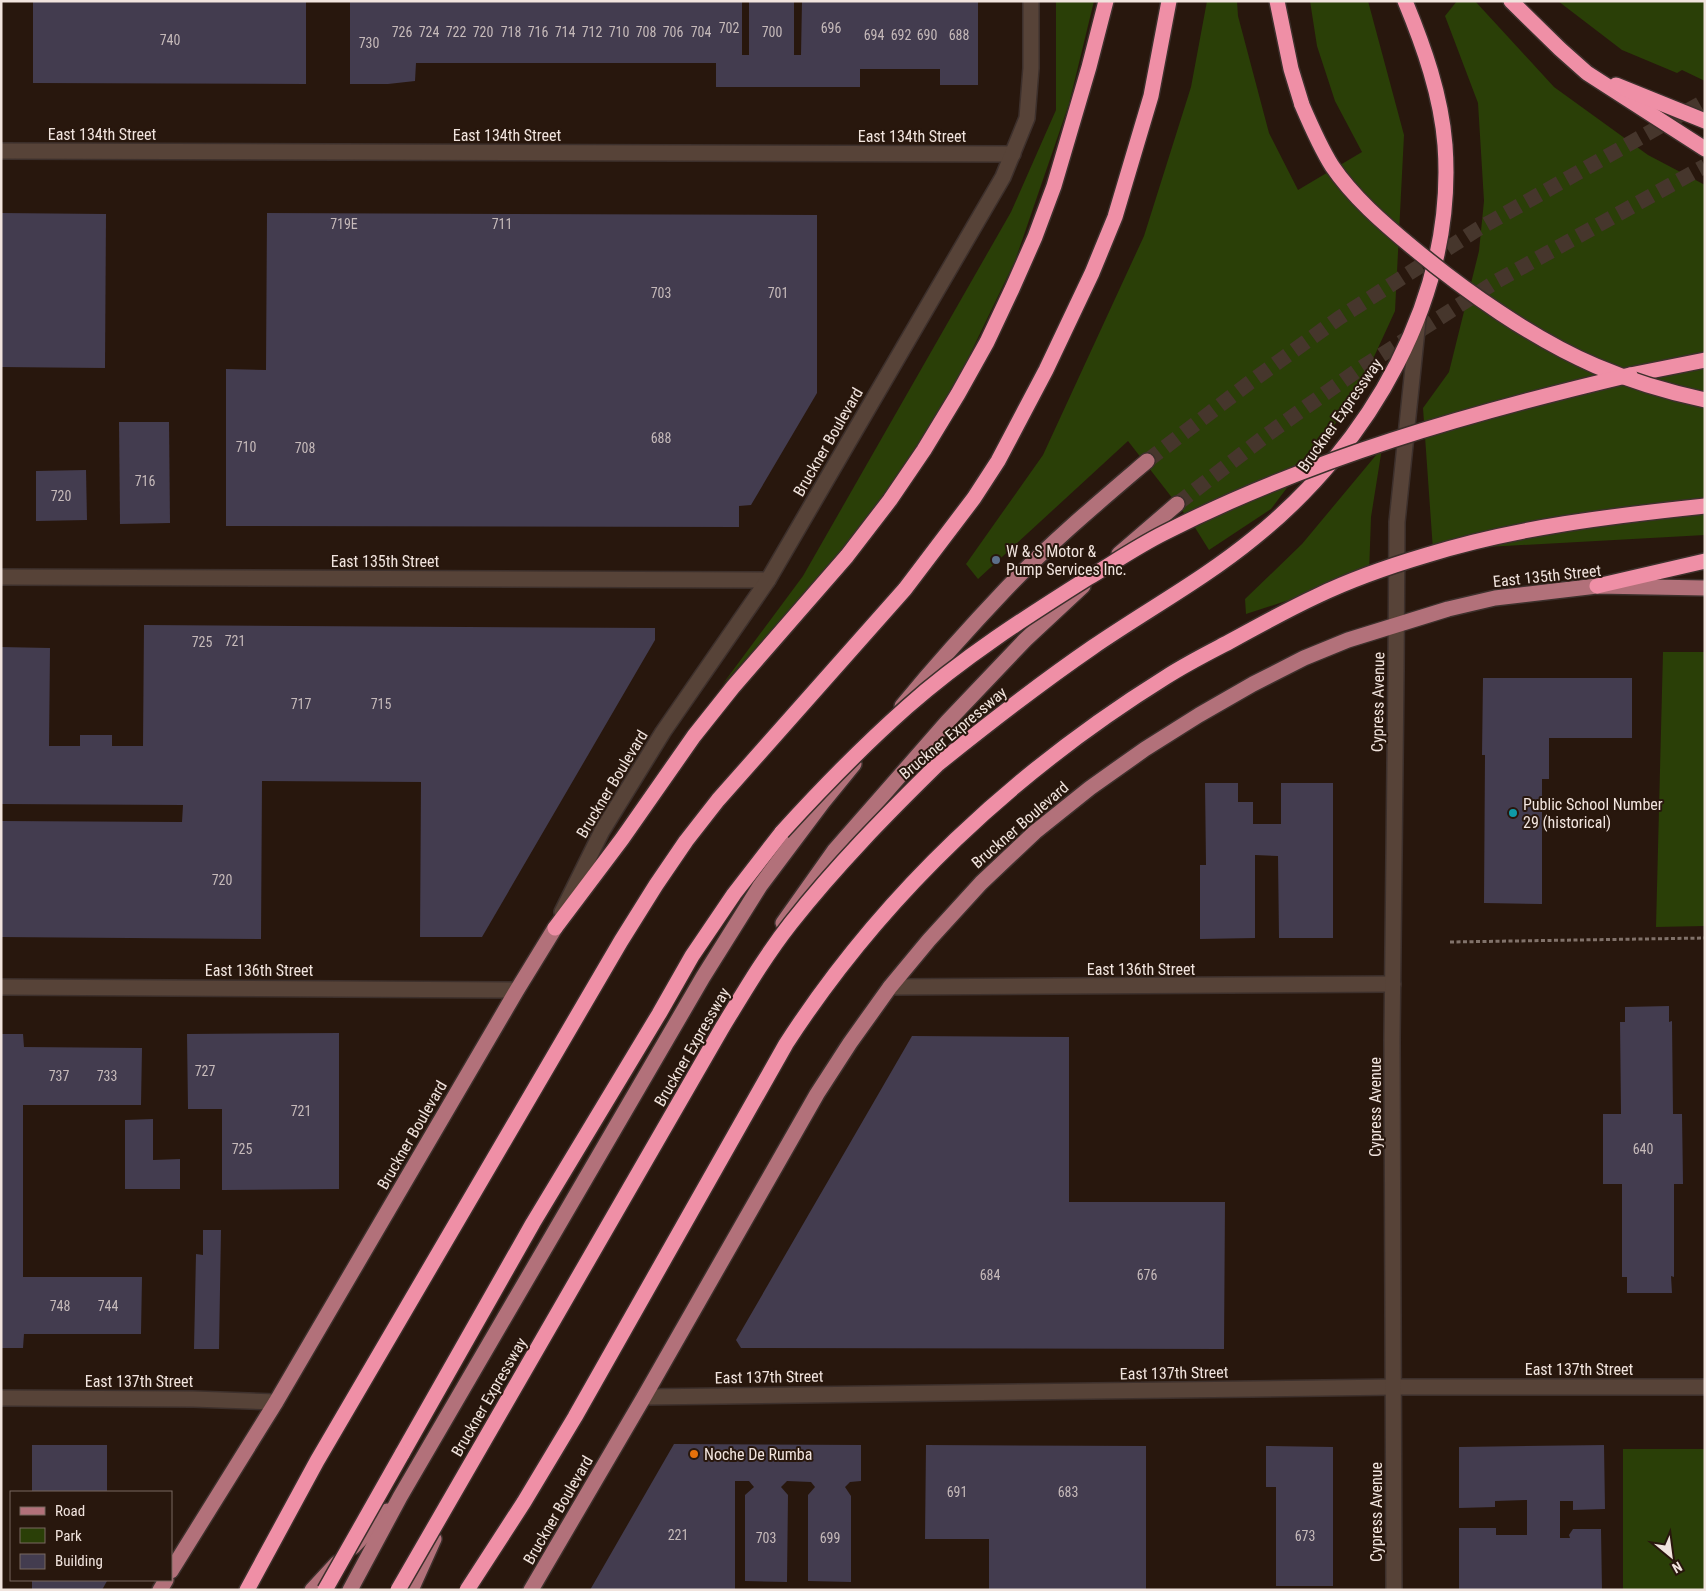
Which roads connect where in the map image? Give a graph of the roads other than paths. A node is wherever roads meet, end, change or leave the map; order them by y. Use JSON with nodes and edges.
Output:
{"nodes":[{"id":1,"x":1031,"y":1,"type":"edge"},
{"id":2,"x":1106,"y":1,"type":"edge"},
{"id":3,"x":1169,"y":1,"type":"edge"},
{"id":4,"x":1277,"y":1,"type":"edge"},
{"id":5,"x":1405,"y":1,"type":"edge"},
{"id":6,"x":1511,"y":1,"type":"edge"},
{"id":7,"x":1587,"y":73,"type":"junction"},
{"id":8,"x":1705,"y":121,"type":"edge"},
{"id":9,"x":1705,"y":149,"type":"edge"},
{"id":10,"x":1,"y":151,"type":"edge"},
{"id":11,"x":1013,"y":154,"type":"junction"},
{"id":12,"x":1418,"y":319,"type":"junction"},
{"id":13,"x":1705,"y":360,"type":"edge"},
{"id":14,"x":1705,"y":400,"type":"edge"},
{"id":15,"x":1147,"y":461,"type":"tunnel mouth"},
{"id":16,"x":1177,"y":504,"type":"tunnel mouth"},
{"id":17,"x":1705,"y":506,"type":"edge"},
{"id":18,"x":1705,"y":561,"type":"edge"},
{"id":19,"x":1,"y":577,"type":"edge"},
{"id":20,"x":768,"y":580,"type":"junction"},
{"id":21,"x":1597,"y":586,"type":"junction"},
{"id":22,"x":1705,"y":588,"type":"edge"},
{"id":23,"x":1397,"y":624,"type":"junction"},
{"id":24,"x":554,"y":928,"type":"junction"},
{"id":25,"x":1393,"y":984,"type":"junction"},
{"id":26,"x":1,"y":986,"type":"edge"},
{"id":27,"x":890,"y":988,"type":"junction"},
{"id":28,"x":517,"y":990,"type":"junction"},
{"id":29,"x":1394,"y":1387,"type":"junction"},
{"id":30,"x":1705,"y":1387,"type":"edge"},
{"id":31,"x":644,"y":1397,"type":"junction"},
{"id":32,"x":1,"y":1398,"type":"edge"},
{"id":33,"x":276,"y":1402,"type":"junction"},
{"id":34,"x":400,"y":1497,"type":"junction"},
{"id":35,"x":172,"y":1569,"type":"edge"},
{"id":36,"x":247,"y":1590,"type":"edge"},
{"id":37,"x":312,"y":1590,"type":"edge"},
{"id":38,"x":325,"y":1590,"type":"edge"},
{"id":39,"x":350,"y":1590,"type":"edge"},
{"id":40,"x":398,"y":1590,"type":"edge"},
{"id":41,"x":412,"y":1590,"type":"edge"},
{"id":42,"x":467,"y":1590,"type":"edge"},
{"id":43,"x":531,"y":1590,"type":"edge"},
{"id":44,"x":1394,"y":1590,"type":"edge"}],
"edges":[{"from":1,"to":11,"type":"street","name":"Bruckner Boulevard"},
{"from":2,"to":24,"type":"highway"},
{"from":3,"to":36,"type":"highway"},
{"from":4,"to":14,"type":"highway","bridge":true},
{"from":5,"to":12,"type":"highway","name":"Bruckner Expressway"},
{"from":6,"to":7,"type":"highway"},
{"from":7,"to":8,"type":"highway"},
{"from":7,"to":9,"type":"highway"},
{"from":10,"to":11,"type":"street","name":"East 134th Street"},
{"from":11,"to":20,"type":"street","name":"Bruckner Boulevard"},
{"from":12,"to":23,"type":"street","name":"Cypress Avenue"},
{"from":12,"to":40,"type":"highway","name":"Bruckner Expressway","bridge":true},
{"from":13,"to":38,"type":"highway","bridge":true},
{"from":15,"to":34,"type":"main road"},
{"from":16,"to":41,"type":"main road"},
{"from":17,"to":42,"type":"highway","bridge":true},
{"from":18,"to":21,"type":"highway"},
{"from":19,"to":20,"type":"street","name":"East 135th Street"},
{"from":20,"to":24,"type":"street","name":"Bruckner Boulevard"},
{"from":21,"to":22,"type":"main road","name":"East 135th Street"},
{"from":21,"to":23,"type":"main road","name":"East 135th Street"},
{"from":23,"to":25,"type":"street","name":"Cypress Avenue"},
{"from":23,"to":27,"type":"main road","name":"Bruckner Boulevard"},
{"from":24,"to":28,"type":"main road","name":"Bruckner Boulevard"},
{"from":25,"to":27,"type":"street","name":"East 136th Street"},
{"from":25,"to":29,"type":"street","name":"Cypress Avenue"},
{"from":26,"to":28,"type":"street","name":"East 136th Street"},
{"from":27,"to":31,"type":"main road","name":"Bruckner Boulevard"},
{"from":28,"to":33,"type":"main road","name":"Bruckner Boulevard"},
{"from":29,"to":30,"type":"street","name":"East 137th Street"},
{"from":29,"to":31,"type":"street","name":"East 137th Street"},
{"from":29,"to":44,"type":"street","name":"Cypress Avenue"},
{"from":31,"to":43,"type":"main road","name":"Bruckner Boulevard"},
{"from":32,"to":33,"type":"street","name":"East 137th Street"},
{"from":33,"to":35,"type":"main road","name":"Bruckner Boulevard"},
{"from":34,"to":37,"type":"main road"},
{"from":34,"to":39,"type":"main road"}]}
